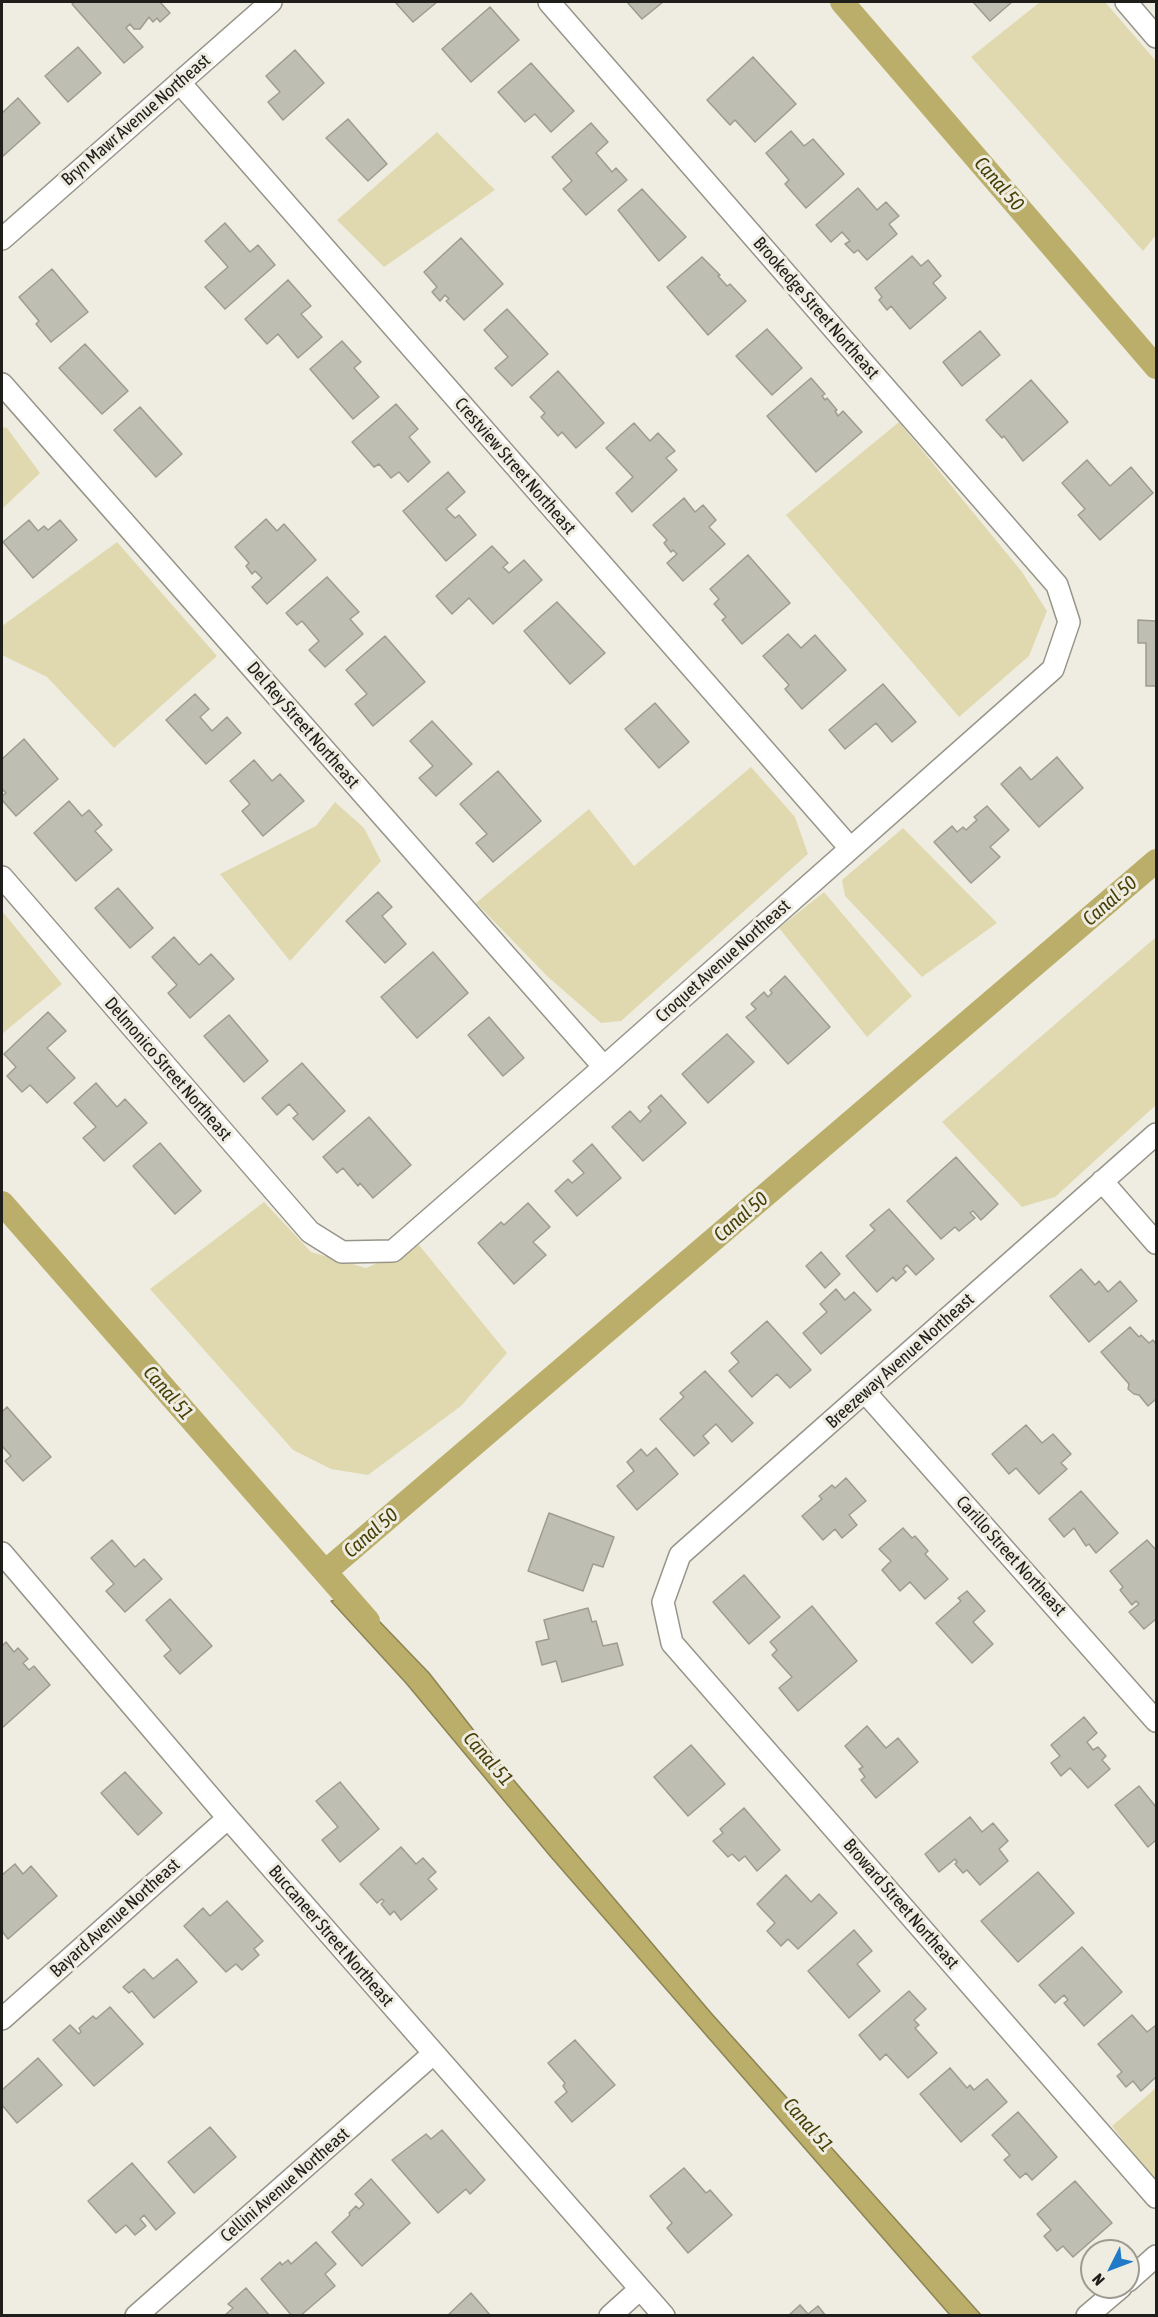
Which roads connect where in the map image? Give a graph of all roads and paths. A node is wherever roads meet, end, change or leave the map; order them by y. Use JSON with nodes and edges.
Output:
{"nodes":[{"id":1,"x":271,"y":2,"type":"edge"},
{"id":2,"x":549,"y":2,"type":"edge"},
{"id":3,"x":1126,"y":2,"type":"edge"},
{"id":4,"x":1156,"y":37,"type":"edge"},
{"id":5,"x":180,"y":83,"type":"junction"},
{"id":6,"x":2,"y":238,"type":"edge"},
{"id":7,"x":2,"y":384,"type":"edge"},
{"id":8,"x":1069,"y":622,"type":"joint"},
{"id":9,"x":850,"y":848,"type":"junction"},
{"id":10,"x":2,"y":877,"type":"edge"},
{"id":11,"x":604,"y":1067,"type":"junction"},
{"id":12,"x":1156,"y":1134,"type":"edge"},
{"id":13,"x":1102,"y":1181,"type":"junction"},
{"id":14,"x":1156,"y":1243,"type":"edge"},
{"id":15,"x":342,"y":1252,"type":"joint"},
{"id":16,"x":865,"y":1392,"type":"junction"},
{"id":17,"x":2,"y":1553,"type":"edge"},
{"id":18,"x":663,"y":1602,"type":"joint"},
{"id":19,"x":1156,"y":1721,"type":"edge"},
{"id":20,"x":228,"y":1818,"type":"junction"},
{"id":21,"x":2,"y":2019,"type":"edge"},
{"id":22,"x":433,"y":2054,"type":"junction"},
{"id":23,"x":1156,"y":2197,"type":"edge"},
{"id":24,"x":1156,"y":2256,"type":"edge"},
{"id":25,"x":1140,"y":2270,"type":"edge"},
{"id":26,"x":640,"y":2289,"type":"junction"},
{"id":27,"x":1107,"y":2299,"type":"edge"},
{"id":28,"x":136,"y":2316,"type":"edge"},
{"id":29,"x":610,"y":2316,"type":"edge"},
{"id":30,"x":664,"y":2316,"type":"edge"},
{"id":31,"x":1087,"y":2316,"type":"edge"}],
"edges":[{"from":1,"to":5,"type":"street","name":"Bryn Mawr Avenue Northeast"},
{"from":2,"to":8,"type":"street","name":"Brookedge Street Northeast"},
{"from":3,"to":4,"type":"street"},
{"from":5,"to":6,"type":"street","name":"Bryn Mawr Avenue Northeast"},
{"from":5,"to":9,"type":"street","name":"Crestview Street Northeast"},
{"from":7,"to":11,"type":"street","name":"Del Rey Street Northeast"},
{"from":8,"to":9,"type":"street","name":"Croquet Avenue Northeast"},
{"from":9,"to":11,"type":"street","name":"Croquet Avenue Northeast"},
{"from":10,"to":15,"type":"street","name":"Delmonico Street Northeast"},
{"from":11,"to":15,"type":"street","name":"Croquet Avenue Northeast"},
{"from":12,"to":13,"type":"street","name":"Breezeway Avenue Northeast"},
{"from":13,"to":14,"type":"street"},
{"from":13,"to":16,"type":"street","name":"Breezeway Avenue Northeast"},
{"from":16,"to":18,"type":"street","name":"Breezeway Avenue Northeast"},
{"from":16,"to":19,"type":"street","name":"Carillo Street Northeast"},
{"from":17,"to":20,"type":"street","name":"Buccaneer Street Northeast"},
{"from":18,"to":23,"type":"street","name":"Broward Street Northeast"},
{"from":20,"to":21,"type":"street","name":"Bayard Avenue Northeast"},
{"from":20,"to":22,"type":"street","name":"Buccaneer Street Northeast"},
{"from":22,"to":26,"type":"street","name":"Buccaneer Street Northeast"},
{"from":22,"to":28,"type":"street","name":"Cellini Avenue Northeast"},
{"from":24,"to":25,"type":"street"},
{"from":26,"to":29,"type":"street"},
{"from":26,"to":30,"type":"street","name":"Buccaneer Street Northeast"},
{"from":27,"to":31,"type":"street"}]}
